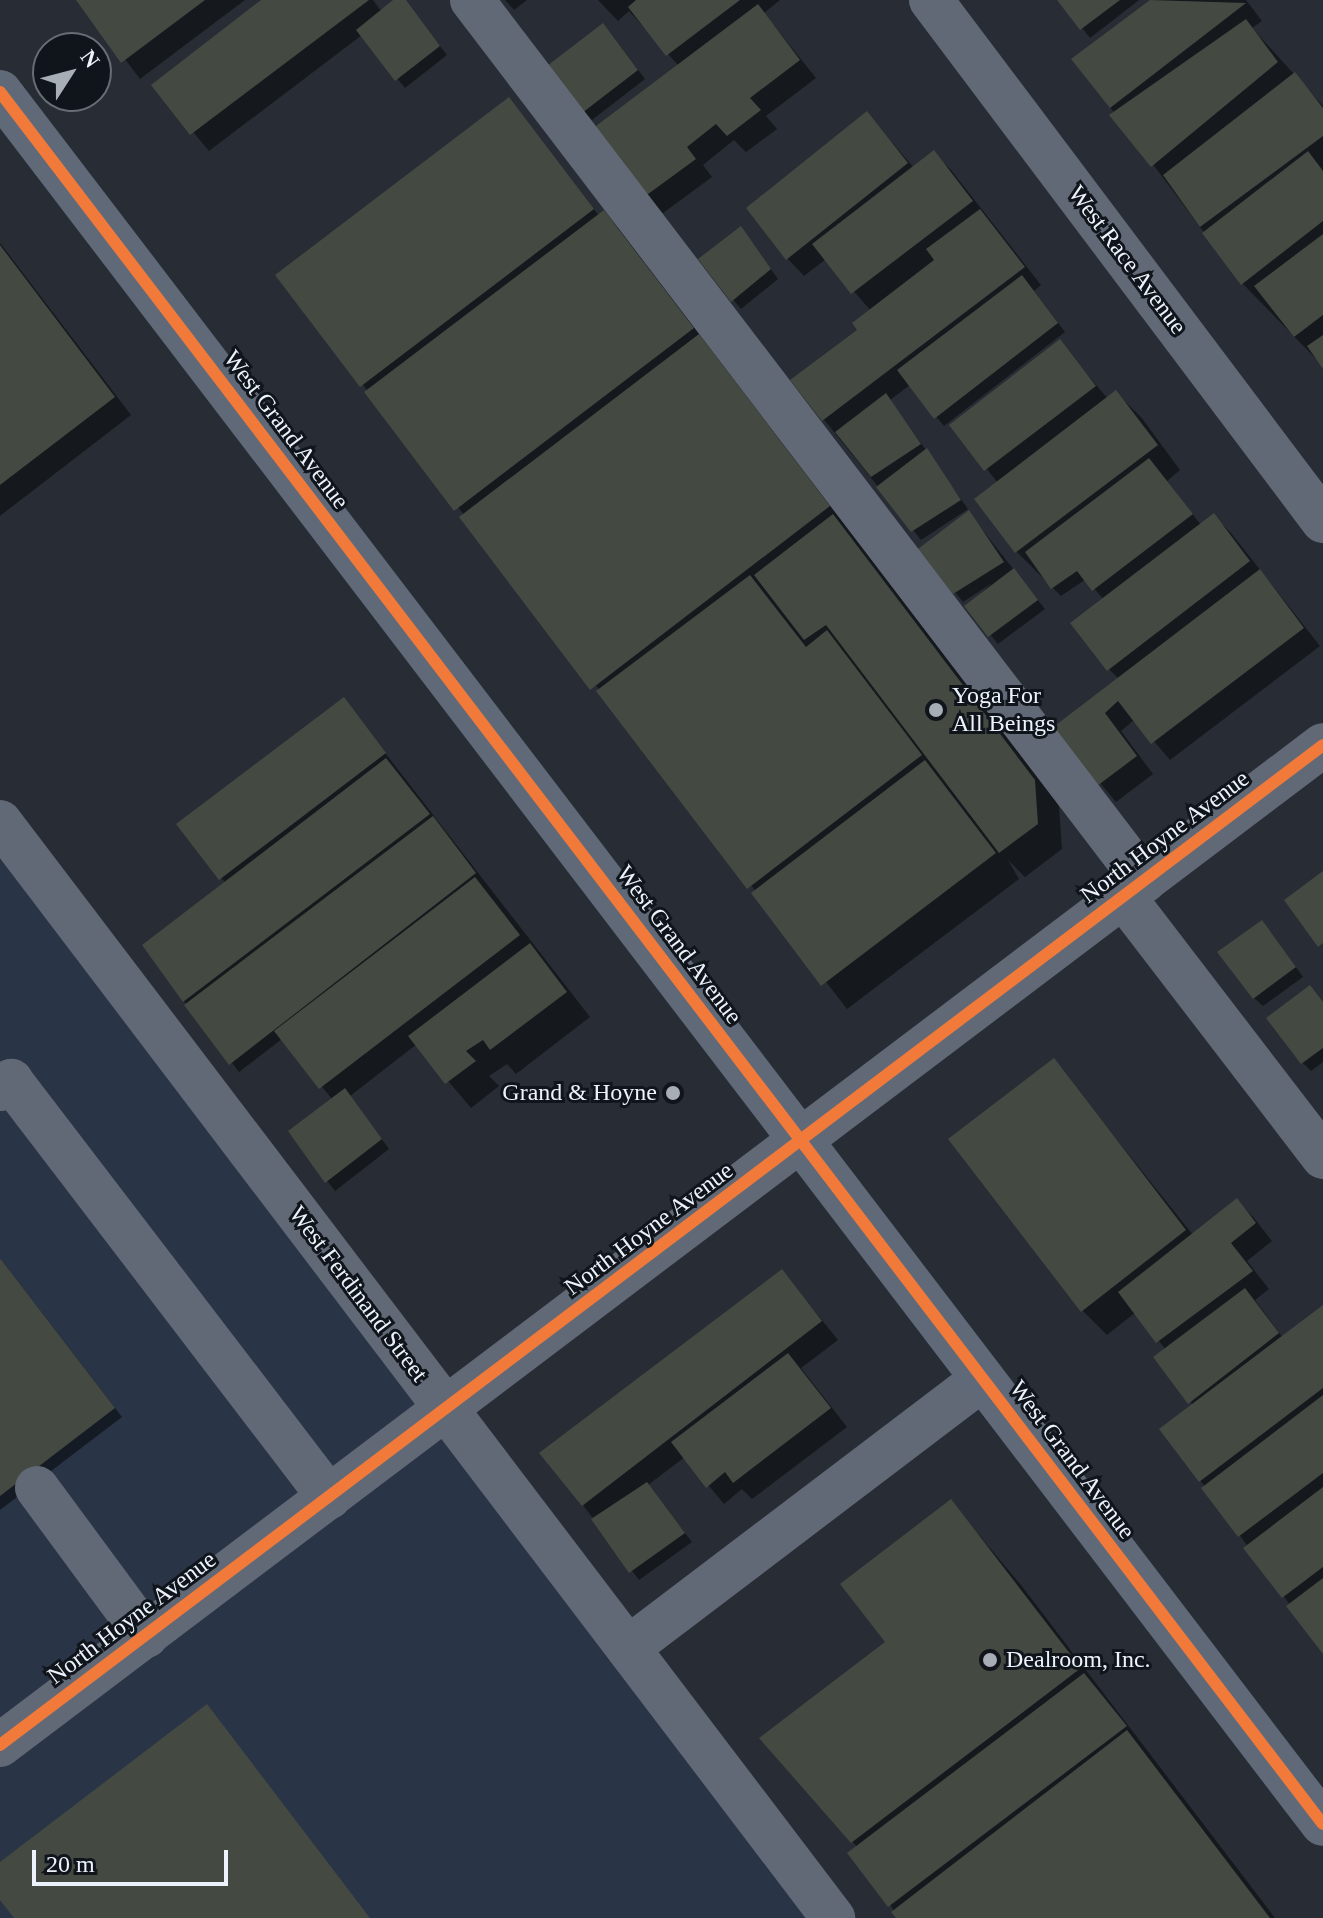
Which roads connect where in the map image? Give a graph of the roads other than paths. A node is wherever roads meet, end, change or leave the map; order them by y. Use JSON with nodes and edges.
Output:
{"nodes":[{"id":1,"x":472,"y":0,"type":"edge"},
{"id":2,"x":931,"y":0,"type":"edge"},
{"id":3,"x":0,"y":92,"type":"edge"},
{"id":4,"x":1323,"y":521,"type":"edge"},
{"id":5,"x":1323,"y":745,"type":"edge"},
{"id":6,"x":0,"y":822,"type":"edge"},
{"id":7,"x":1133,"y":888,"type":"junction"},
{"id":8,"x":0,"y":1089,"type":"edge"},
{"id":9,"x":801,"y":1141,"type":"junction"},
{"id":10,"x":1323,"y":1157,"type":"edge"},
{"id":11,"x":983,"y":1379,"type":"junction"},
{"id":12,"x":446,"y":1409,"type":"junction"},
{"id":13,"x":37,"y":1488,"type":"dead end"},
{"id":14,"x":329,"y":1497,"type":"junction"},
{"id":15,"x":146,"y":1636,"type":"junction"},
{"id":16,"x":628,"y":1648,"type":"junction"},
{"id":17,"x":0,"y":1745,"type":"edge"},
{"id":18,"x":1323,"y":1824,"type":"edge"},
{"id":19,"x":833,"y":1918,"type":"edge"}],
"edges":[{"from":1,"to":7,"type":"street"},
{"from":2,"to":4,"type":"street","name":"West Race Avenue"},
{"from":3,"to":9,"type":"main road","name":"West Grand Avenue"},
{"from":5,"to":7,"type":"street","name":"North Hoyne Avenue"},
{"from":6,"to":12,"type":"street","name":"West Ferdinand Street"},
{"from":7,"to":9,"type":"street","name":"North Hoyne Avenue"},
{"from":7,"to":10,"type":"street"},
{"from":8,"to":14,"type":"street"},
{"from":9,"to":11,"type":"main road","name":"West Grand Avenue"},
{"from":9,"to":12,"type":"street","name":"North Hoyne Avenue"},
{"from":11,"to":16,"type":"street"},
{"from":11,"to":18,"type":"main road","name":"West Grand Avenue"},
{"from":12,"to":14,"type":"street","name":"North Hoyne Avenue"},
{"from":12,"to":16,"type":"street","name":"West Ferdinand Street"},
{"from":13,"to":15,"type":"street"},
{"from":14,"to":15,"type":"street","name":"North Hoyne Avenue"},
{"from":15,"to":17,"type":"street","name":"North Hoyne Avenue"},
{"from":16,"to":19,"type":"street","name":"West Ferdinand Street"}]}
